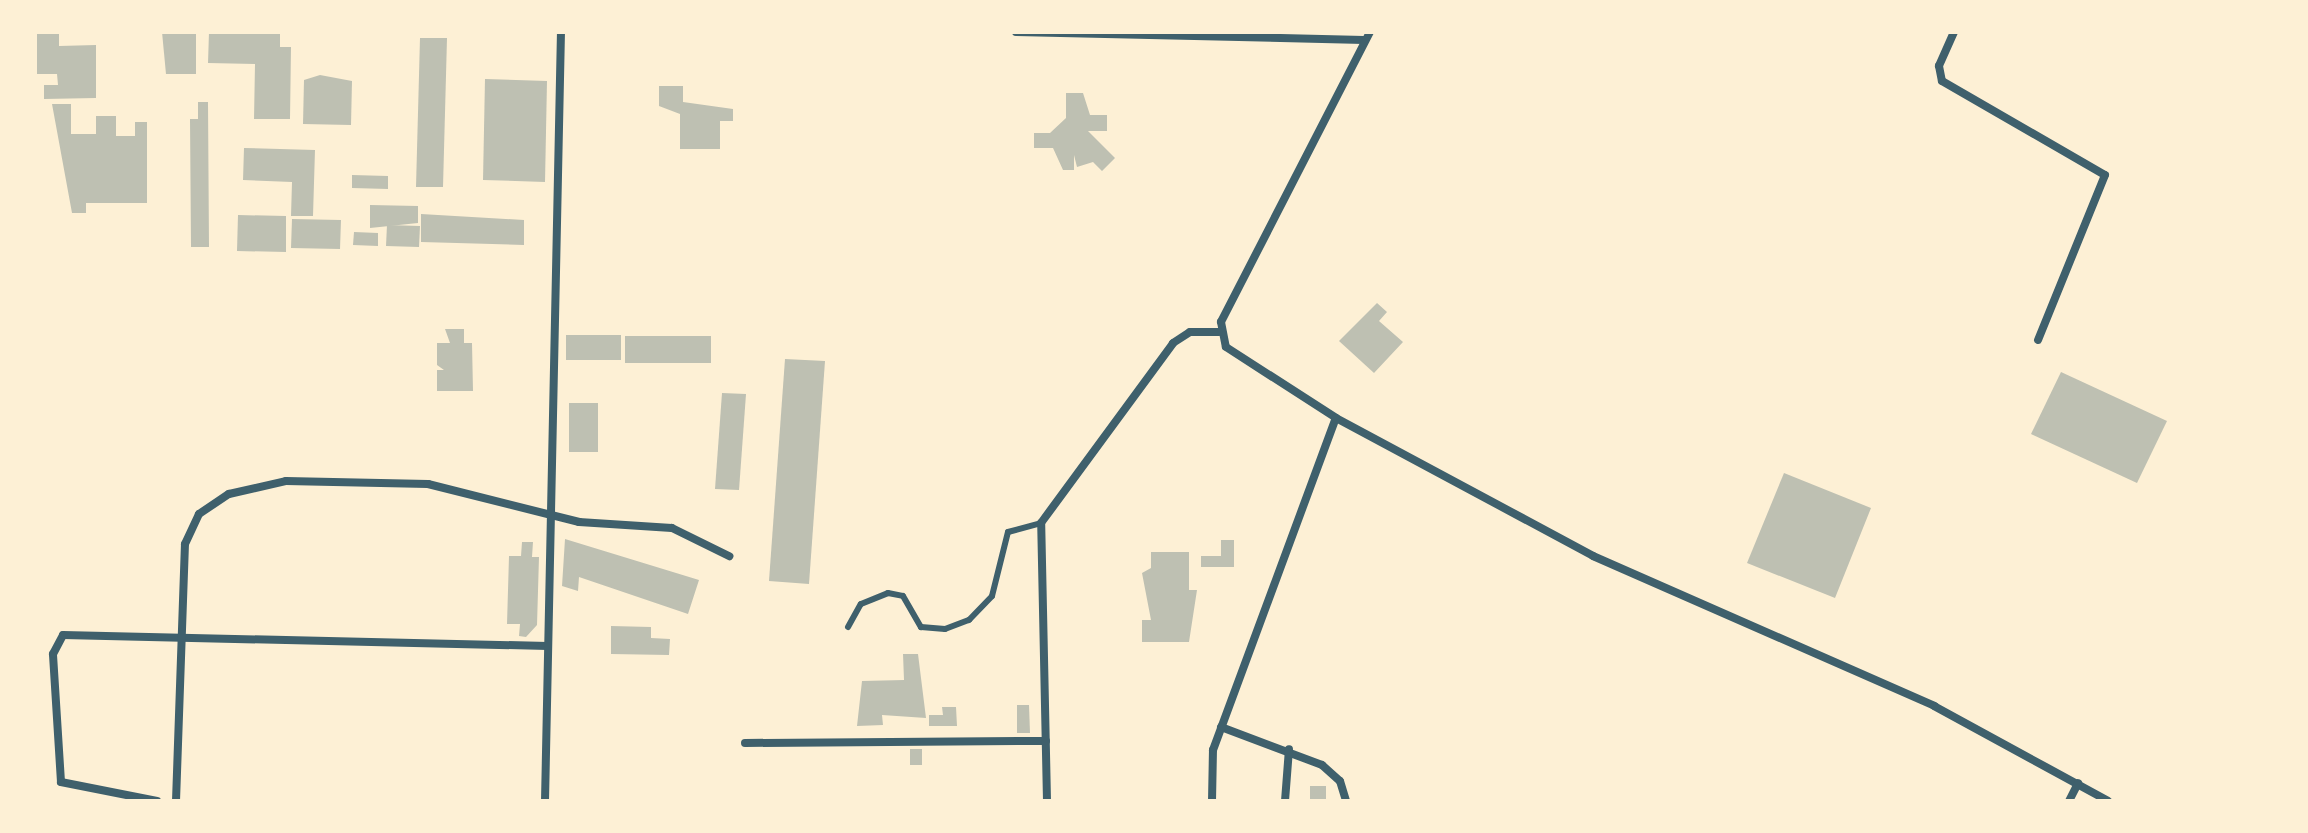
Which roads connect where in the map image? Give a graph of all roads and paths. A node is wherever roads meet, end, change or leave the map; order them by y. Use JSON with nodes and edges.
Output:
{"nodes":[{"id":1,"x":561,"y":32,"type":"edge"},
{"id":2,"x":1016,"y":32,"type":"edge"},
{"id":3,"x":1954,"y":32,"type":"edge"},
{"id":4,"x":1367,"y":36,"type":"edge"},
{"id":5,"x":1219,"y":332,"type":"junction"},
{"id":6,"x":2038,"y":340,"type":"dead end"},
{"id":7,"x":1336,"y":418,"type":"junction"},
{"id":8,"x":553,"y":517,"type":"junction"},
{"id":9,"x":1041,"y":523,"type":"junction"},
{"id":10,"x":729,"y":556,"type":"dead end"},
{"id":11,"x":848,"y":627,"type":"dead end"},
{"id":12,"x":178,"y":633,"type":"junction"},
{"id":13,"x":548,"y":646,"type":"junction"},
{"id":14,"x":1221,"y":727,"type":"junction"},
{"id":15,"x":1046,"y":741,"type":"junction"},
{"id":16,"x":745,"y":743,"type":"dead end"},
{"id":17,"x":1289,"y":749,"type":"junction"},
{"id":18,"x":2078,"y":783,"type":"junction"},
{"id":19,"x":157,"y":801,"type":"edge"},
{"id":20,"x":176,"y":801,"type":"edge"},
{"id":21,"x":545,"y":801,"type":"edge"},
{"id":22,"x":1047,"y":801,"type":"edge"},
{"id":23,"x":1212,"y":801,"type":"edge"},
{"id":24,"x":1285,"y":801,"type":"edge"},
{"id":25,"x":1346,"y":801,"type":"edge"},
{"id":26,"x":2069,"y":801,"type":"edge"},
{"id":27,"x":2108,"y":801,"type":"edge"}],
"edges":[{"from":1,"to":8,"type":"street"},
{"from":2,"to":4,"type":"street"},
{"from":3,"to":6,"type":"street"},
{"from":4,"to":5,"type":"street"},
{"from":5,"to":7,"type":"street"},
{"from":5,"to":9,"type":"street"},
{"from":7,"to":14,"type":"street"},
{"from":7,"to":18,"type":"street"},
{"from":8,"to":10,"type":"street"},
{"from":8,"to":12,"type":"street"},
{"from":8,"to":13,"type":"street"},
{"from":9,"to":11,"type":"lane"},
{"from":9,"to":15,"type":"street"},
{"from":12,"to":13,"type":"street"},
{"from":12,"to":19,"type":"street"},
{"from":12,"to":20,"type":"street"},
{"from":13,"to":21,"type":"street"},
{"from":14,"to":17,"type":"street"},
{"from":14,"to":23,"type":"street"},
{"from":15,"to":16,"type":"street"},
{"from":15,"to":22,"type":"street"},
{"from":17,"to":24,"type":"street"},
{"from":17,"to":25,"type":"street"},
{"from":18,"to":26,"type":"street"},
{"from":18,"to":27,"type":"street"}]}
